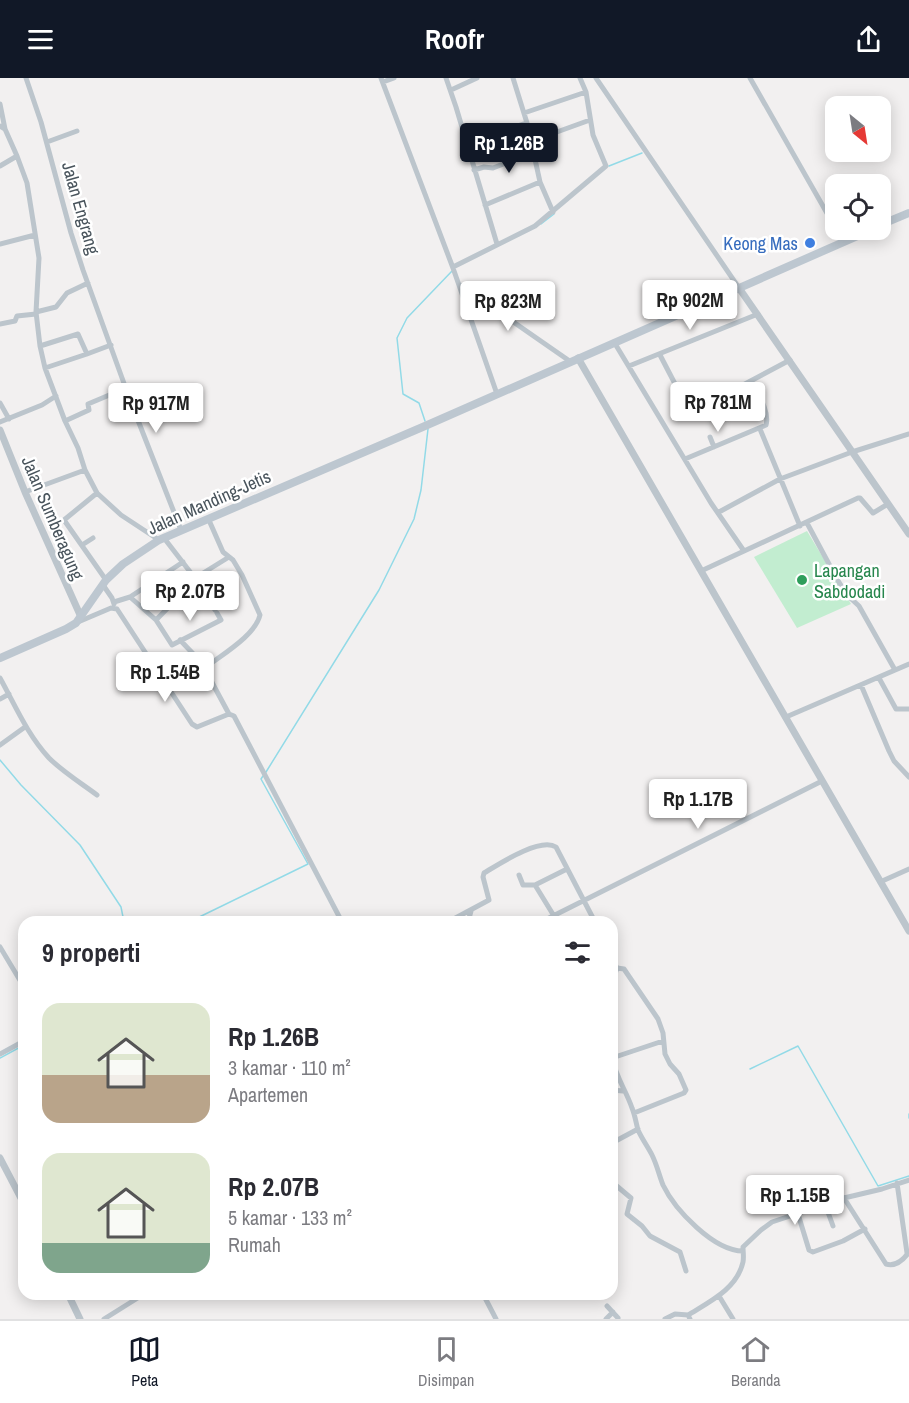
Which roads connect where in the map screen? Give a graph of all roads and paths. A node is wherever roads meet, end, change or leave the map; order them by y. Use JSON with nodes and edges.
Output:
{"nodes":[{"id":1,"x":26,"y":78,"type":"edge"},
{"id":2,"x":394,"y":78,"type":"edge"},
{"id":3,"x":446,"y":78,"type":"edge"},
{"id":4,"x":477,"y":78,"type":"edge"},
{"id":5,"x":513,"y":78,"type":"edge"},
{"id":6,"x":580,"y":78,"type":"edge"},
{"id":7,"x":596,"y":78,"type":"edge"},
{"id":8,"x":750,"y":78,"type":"edge"},
{"id":9,"x":382,"y":80,"type":"edge"},
{"id":10,"x":451,"y":90,"type":"junction"},
{"id":11,"x":586,"y":92,"type":"junction"},
{"id":12,"x":0,"y":104,"type":"edge"},
{"id":13,"x":524,"y":113,"type":"junction"},
{"id":14,"x":590,"y":120,"type":"junction"},
{"id":15,"x":528,"y":123,"type":"junction"},
{"id":16,"x":2,"y":128,"type":"edge"},
{"id":17,"x":76,"y":131,"type":"dead end"},
{"id":18,"x":465,"y":137,"type":"junction"},
{"id":19,"x":532,"y":141,"type":"junction"},
{"id":20,"x":47,"y":142,"type":"junction"},
{"id":21,"x":534,"y":152,"type":"junction"},
{"id":22,"x":17,"y":156,"type":"junction"},
{"id":23,"x":0,"y":166,"type":"edge"},
{"id":24,"x":474,"y":170,"type":"junction"},
{"id":25,"x":540,"y":182,"type":"junction"},
{"id":26,"x":485,"y":205,"type":"junction"},
{"id":27,"x":825,"y":210,"type":"edge"},
{"id":28,"x":553,"y":212,"type":"junction"},
{"id":29,"x":909,"y":213,"type":"edge"},
{"id":30,"x":891,"y":220,"type":"edge"},
{"id":31,"x":35,"y":235,"type":"junction"},
{"id":32,"x":847,"y":240,"type":"edge"},
{"id":33,"x":842,"y":242,"type":"joint"},
{"id":34,"x":0,"y":244,"type":"edge"},
{"id":35,"x":496,"y":244,"type":"junction"},
{"id":36,"x":454,"y":269,"type":"junction"},
{"id":37,"x":88,"y":283,"type":"junction"},
{"id":38,"x":459,"y":284,"type":"junction"},
{"id":39,"x":739,"y":288,"type":"junction"},
{"id":40,"x":36,"y":313,"type":"junction"},
{"id":41,"x":758,"y":314,"type":"junction"},
{"id":42,"x":0,"y":319,"type":"edge"},
{"id":43,"x":0,"y":324,"type":"edge"},
{"id":44,"x":614,"y":342,"type":"junction"},
{"id":45,"x":111,"y":345,"type":"junction"},
{"id":46,"x":40,"y":346,"type":"junction"},
{"id":47,"x":87,"y":354,"type":"junction"},
{"id":48,"x":660,"y":355,"type":"junction"},
{"id":49,"x":574,"y":360,"type":"junction"},
{"id":50,"x":790,"y":360,"type":"junction"},
{"id":51,"x":629,"y":366,"type":"junction"},
{"id":52,"x":45,"y":368,"type":"junction"},
{"id":53,"x":751,"y":381,"type":"junction"},
{"id":54,"x":126,"y":388,"type":"junction"},
{"id":55,"x":497,"y":394,"type":"junction"},
{"id":56,"x":56,"y":396,"type":"junction"},
{"id":57,"x":0,"y":403,"type":"edge"},
{"id":58,"x":8,"y":419,"type":"junction"},
{"id":59,"x":65,"y":421,"type":"junction"},
{"id":60,"x":0,"y":422,"type":"edge"},
{"id":61,"x":760,"y":429,"type":"junction"},
{"id":62,"x":0,"y":430,"type":"edge"},
{"id":63,"x":909,"y":434,"type":"edge"},
{"id":64,"x":710,"y":437,"type":"dead end"},
{"id":65,"x":714,"y":447,"type":"junction"},
{"id":66,"x":852,"y":452,"type":"junction"},
{"id":67,"x":685,"y":459,"type":"junction"},
{"id":68,"x":85,"y":470,"type":"junction"},
{"id":69,"x":780,"y":479,"type":"junction"},
{"id":70,"x":27,"y":491,"type":"junction"},
{"id":71,"x":97,"y":493,"type":"junction"},
{"id":72,"x":888,"y":504,"type":"junction"},
{"id":73,"x":719,"y":512,"type":"junction"},
{"id":74,"x":208,"y":518,"type":"junction"},
{"id":75,"x":807,"y":523,"type":"junction"},
{"id":76,"x":906,"y":525,"type":"edge"},
{"id":77,"x":800,"y":526,"type":"junction"},
{"id":78,"x":181,"y":530,"type":"junction"},
{"id":79,"x":909,"y":534,"type":"edge"},
{"id":80,"x":93,"y":538,"type":"dead end"},
{"id":81,"x":161,"y":539,"type":"junction"},
{"id":82,"x":79,"y":544,"type":"junction"},
{"id":83,"x":744,"y":551,"type":"junction"},
{"id":84,"x":229,"y":557,"type":"junction"},
{"id":85,"x":183,"y":562,"type":"junction"},
{"id":86,"x":701,"y":571,"type":"junction"},
{"id":87,"x":196,"y":579,"type":"junction"},
{"id":88,"x":105,"y":582,"type":"junction"},
{"id":89,"x":130,"y":597,"type":"junction"},
{"id":90,"x":114,"y":605,"type":"junction"},
{"id":91,"x":78,"y":620,"type":"junction"},
{"id":92,"x":156,"y":620,"type":"junction"},
{"id":93,"x":180,"y":640,"type":"junction"},
{"id":94,"x":0,"y":658,"type":"edge"},
{"id":95,"x":909,"y":664,"type":"edge"},
{"id":96,"x":205,"y":668,"type":"junction"},
{"id":97,"x":896,"y":670,"type":"junction"},
{"id":98,"x":0,"y":678,"type":"edge"},
{"id":99,"x":879,"y":678,"type":"junction"},
{"id":100,"x":861,"y":685,"type":"junction"},
{"id":101,"x":9,"y":694,"type":"junction"},
{"id":102,"x":0,"y":699,"type":"edge"},
{"id":103,"x":909,"y":709,"type":"edge"},
{"id":104,"x":229,"y":714,"type":"junction"},
{"id":105,"x":786,"y":717,"type":"junction"},
{"id":106,"x":25,"y":727,"type":"junction"},
{"id":107,"x":0,"y":745,"type":"edge"},
{"id":108,"x":909,"y":777,"type":"edge"},
{"id":109,"x":822,"y":781,"type":"junction"},
{"id":110,"x":97,"y":795,"type":"dead end"},
{"id":111,"x":567,"y":868,"type":"junction"},
{"id":112,"x":909,"y":869,"type":"edge"},
{"id":113,"x":519,"y":875,"type":"dead end"},
{"id":114,"x":880,"y":882,"type":"junction"},
{"id":115,"x":535,"y":885,"type":"junction"},
{"id":116,"x":585,"y":900,"type":"junction"},
{"id":117,"x":471,"y":911,"type":"junction"},
{"id":118,"x":339,"y":916,"type":"edge"},
{"id":119,"x":461,"y":916,"type":"edge"},
{"id":120,"x":470,"y":916,"type":"edge"},
{"id":121,"x":555,"y":916,"type":"joint"},
{"id":122,"x":592,"y":916,"type":"edge"},
{"id":123,"x":909,"y":931,"type":"edge"},
{"id":124,"x":0,"y":947,"type":"edge"},
{"id":125,"x":618,"y":968,"type":"edge"},
{"id":126,"x":18,"y":977,"type":"edge"},
{"id":127,"x":663,"y":1041,"type":"junction"},
{"id":128,"x":18,"y":1044,"type":"edge"},
{"id":129,"x":0,"y":1054,"type":"edge"},
{"id":130,"x":618,"y":1055,"type":"edge"},
{"id":131,"x":618,"y":1076,"type":"edge"},
{"id":132,"x":618,"y":1091,"type":"edge"},
{"id":133,"x":623,"y":1091,"type":"junction"},
{"id":134,"x":634,"y":1113,"type":"junction"},
{"id":135,"x":638,"y":1128,"type":"junction"},
{"id":136,"x":618,"y":1140,"type":"edge"},
{"id":137,"x":0,"y":1158,"type":"edge"},
{"id":138,"x":909,"y":1180,"type":"edge"},
{"id":139,"x":897,"y":1183,"type":"junction"},
{"id":140,"x":618,"y":1187,"type":"edge"},
{"id":141,"x":18,"y":1192,"type":"edge"},
{"id":142,"x":844,"y":1198,"type":"junction"},
{"id":143,"x":825,"y":1204,"type":"junction"},
{"id":144,"x":798,"y":1214,"type":"junction"},
{"id":145,"x":833,"y":1226,"type":"dead end"},
{"id":146,"x":865,"y":1229,"type":"junction"},
{"id":147,"x":742,"y":1251,"type":"junction"},
{"id":148,"x":908,"y":1255,"type":"edge"},
{"id":149,"x":686,"y":1271,"type":"dead end"},
{"id":150,"x":719,"y":1296,"type":"junction"},
{"id":151,"x":71,"y":1300,"type":"edge"},
{"id":152,"x":134,"y":1300,"type":"edge"},
{"id":153,"x":486,"y":1300,"type":"edge"},
{"id":154,"x":607,"y":1306,"type":"dead end"},
{"id":155,"x":613,"y":1312,"type":"junction"},
{"id":156,"x":689,"y":1317,"type":"edge"},
{"id":157,"x":80,"y":1319,"type":"edge"},
{"id":158,"x":104,"y":1319,"type":"edge"},
{"id":159,"x":496,"y":1319,"type":"edge"},
{"id":160,"x":606,"y":1319,"type":"edge"},
{"id":161,"x":618,"y":1319,"type":"edge"},
{"id":162,"x":665,"y":1319,"type":"edge"},
{"id":163,"x":733,"y":1319,"type":"edge"}],
"edges":[{"from":1,"to":20,"type":"street","name":"Jalan Engrang"},
{"from":2,"to":9,"type":"street"},
{"from":3,"to":10,"type":"street"},
{"from":4,"to":10,"type":"street"},
{"from":5,"to":13,"type":"street"},
{"from":6,"to":11,"type":"street"},
{"from":7,"to":39,"type":"street"},
{"from":8,"to":27,"type":"street"},
{"from":9,"to":36,"type":"street"},
{"from":10,"to":18,"type":"street"},
{"from":11,"to":13,"type":"street"},
{"from":11,"to":14,"type":"street"},
{"from":12,"to":16,"type":"street"},
{"from":13,"to":15,"type":"street"},
{"from":14,"to":19,"type":"street"},
{"from":14,"to":28,"type":"street"},
{"from":15,"to":18,"type":"street"},
{"from":15,"to":19,"type":"street"},
{"from":16,"to":22,"type":"street"},
{"from":17,"to":20,"type":"street"},
{"from":18,"to":24,"type":"street"},
{"from":19,"to":21,"type":"street"},
{"from":20,"to":37,"type":"street","name":"Jalan Engrang"},
{"from":21,"to":24,"type":"street"},
{"from":21,"to":25,"type":"street"},
{"from":22,"to":23,"type":"street"},
{"from":22,"to":31,"type":"street"},
{"from":24,"to":26,"type":"street"},
{"from":25,"to":26,"type":"street"},
{"from":25,"to":28,"type":"street"},
{"from":26,"to":35,"type":"street"},
{"from":28,"to":35,"type":"street"},
{"from":29,"to":30,"type":"main road"},
{"from":31,"to":34,"type":"street"},
{"from":31,"to":40,"type":"street"},
{"from":32,"to":33,"type":"main road","name":"Jalan Manding-Jetis"},
{"from":33,"to":39,"type":"main road","name":"Jalan Manding-Jetis"},
{"from":35,"to":36,"type":"street"},
{"from":36,"to":38,"type":"street"},
{"from":37,"to":40,"type":"street"},
{"from":37,"to":45,"type":"street","name":"Jalan Engrang"},
{"from":38,"to":49,"type":"street"},
{"from":38,"to":55,"type":"street"},
{"from":39,"to":41,"type":"street"},
{"from":39,"to":44,"type":"main road","name":"Jalan Manding-Jetis"},
{"from":40,"to":43,"type":"street"},
{"from":40,"to":46,"type":"street"},
{"from":41,"to":48,"type":"street"},
{"from":41,"to":50,"type":"street"},
{"from":42,"to":43,"type":"street"},
{"from":44,"to":49,"type":"main road","name":"Jalan Manding-Jetis"},
{"from":44,"to":51,"type":"street"},
{"from":45,"to":47,"type":"street"},
{"from":45,"to":54,"type":"street","name":"Jalan Engrang"},
{"from":46,"to":47,"type":"street"},
{"from":46,"to":52,"type":"street"},
{"from":47,"to":52,"type":"street"},
{"from":48,"to":51,"type":"street"},
{"from":48,"to":53,"type":"street"},
{"from":49,"to":55,"type":"main road","name":"Jalan Manding-Jetis"},
{"from":49,"to":86,"type":"street"},
{"from":50,"to":53,"type":"street"},
{"from":50,"to":66,"type":"street"},
{"from":51,"to":67,"type":"street"},
{"from":52,"to":56,"type":"street"},
{"from":53,"to":61,"type":"street"},
{"from":54,"to":59,"type":"street"},
{"from":54,"to":78,"type":"street","name":"Jalan Engrang"},
{"from":55,"to":74,"type":"main road","name":"Jalan Manding-Jetis"},
{"from":56,"to":58,"type":"street"},
{"from":56,"to":59,"type":"street"},
{"from":57,"to":58,"type":"street"},
{"from":58,"to":60,"type":"street"},
{"from":59,"to":68,"type":"street"},
{"from":61,"to":65,"type":"street"},
{"from":61,"to":69,"type":"street"},
{"from":62,"to":70,"type":"street","name":"Jalan Sumberagung"},
{"from":63,"to":66,"type":"street"},
{"from":64,"to":65,"type":"street"},
{"from":65,"to":67,"type":"street"},
{"from":66,"to":69,"type":"street"},
{"from":66,"to":72,"type":"street"},
{"from":67,"to":73,"type":"street"},
{"from":68,"to":70,"type":"street"},
{"from":68,"to":71,"type":"street"},
{"from":69,"to":73,"type":"street"},
{"from":69,"to":77,"type":"street"},
{"from":70,"to":91,"type":"street","name":"Jalan Sumberagung"},
{"from":71,"to":81,"type":"street"},
{"from":71,"to":82,"type":"street"},
{"from":72,"to":75,"type":"street"},
{"from":72,"to":76,"type":"street"},
{"from":73,"to":83,"type":"street"},
{"from":74,"to":78,"type":"main road","name":"Jalan Manding-Jetis"},
{"from":74,"to":84,"type":"street"},
{"from":75,"to":77,"type":"street"},
{"from":75,"to":97,"type":"street"},
{"from":76,"to":79,"type":"street"},
{"from":77,"to":83,"type":"street"},
{"from":78,"to":81,"type":"main road","name":"Jalan Manding-Jetis"},
{"from":80,"to":82,"type":"street"},
{"from":81,"to":85,"type":"street"},
{"from":81,"to":88,"type":"main road","name":"Jalan Manding-Jetis"},
{"from":82,"to":88,"type":"street"},
{"from":83,"to":86,"type":"street"},
{"from":84,"to":87,"type":"street"},
{"from":84,"to":96,"type":"street"},
{"from":85,"to":87,"type":"street"},
{"from":85,"to":89,"type":"street"},
{"from":86,"to":105,"type":"street"},
{"from":87,"to":92,"type":"street"},
{"from":87,"to":93,"type":"street"},
{"from":88,"to":90,"type":"street"},
{"from":88,"to":91,"type":"main road","name":"Jalan Manding-Jetis"},
{"from":89,"to":90,"type":"street"},
{"from":89,"to":92,"type":"street"},
{"from":90,"to":91,"type":"street"},
{"from":90,"to":104,"type":"street"},
{"from":91,"to":94,"type":"main road","name":"Jalan Manding-Jetis"},
{"from":92,"to":93,"type":"street"},
{"from":93,"to":96,"type":"street"},
{"from":95,"to":97,"type":"street"},
{"from":96,"to":104,"type":"street"},
{"from":97,"to":99,"type":"street"},
{"from":98,"to":101,"type":"street"},
{"from":99,"to":100,"type":"street"},
{"from":99,"to":103,"type":"street"},
{"from":100,"to":105,"type":"street"},
{"from":100,"to":108,"type":"street"},
{"from":101,"to":102,"type":"street"},
{"from":101,"to":106,"type":"street"},
{"from":104,"to":118,"type":"street"},
{"from":105,"to":109,"type":"street"},
{"from":106,"to":107,"type":"street"},
{"from":106,"to":110,"type":"street"},
{"from":109,"to":114,"type":"street"},
{"from":109,"to":116,"type":"street"},
{"from":111,"to":115,"type":"street"},
{"from":111,"to":116,"type":"street"},
{"from":111,"to":117,"type":"street"},
{"from":112,"to":114,"type":"street"},
{"from":113,"to":115,"type":"street"},
{"from":114,"to":123,"type":"street"},
{"from":115,"to":121,"type":"street"},
{"from":116,"to":121,"type":"street"},
{"from":116,"to":122,"type":"street"},
{"from":117,"to":119,"type":"street"},
{"from":117,"to":120,"type":"street"},
{"from":124,"to":126,"type":"street"},
{"from":125,"to":127,"type":"street"},
{"from":127,"to":130,"type":"street"},
{"from":127,"to":134,"type":"street"},
{"from":128,"to":129,"type":"street"},
{"from":131,"to":133,"type":"street"},
{"from":132,"to":133,"type":"street"},
{"from":133,"to":134,"type":"street"},
{"from":134,"to":135,"type":"street"},
{"from":135,"to":136,"type":"street"},
{"from":135,"to":147,"type":"street"},
{"from":137,"to":141,"type":"street"},
{"from":138,"to":139,"type":"street"},
{"from":139,"to":142,"type":"street"},
{"from":139,"to":148,"type":"street"},
{"from":140,"to":149,"type":"street"},
{"from":142,"to":143,"type":"street"},
{"from":142,"to":146,"type":"street"},
{"from":143,"to":144,"type":"street"},
{"from":143,"to":145,"type":"street"},
{"from":144,"to":146,"type":"street"},
{"from":144,"to":147,"type":"street"},
{"from":146,"to":148,"type":"street"},
{"from":147,"to":150,"type":"street"},
{"from":150,"to":156,"type":"street"},
{"from":150,"to":163,"type":"street"},
{"from":151,"to":157,"type":"street"},
{"from":152,"to":158,"type":"street"},
{"from":153,"to":159,"type":"street"},
{"from":154,"to":155,"type":"street"},
{"from":155,"to":160,"type":"street"},
{"from":155,"to":161,"type":"street"},
{"from":156,"to":162,"type":"street"}]}
